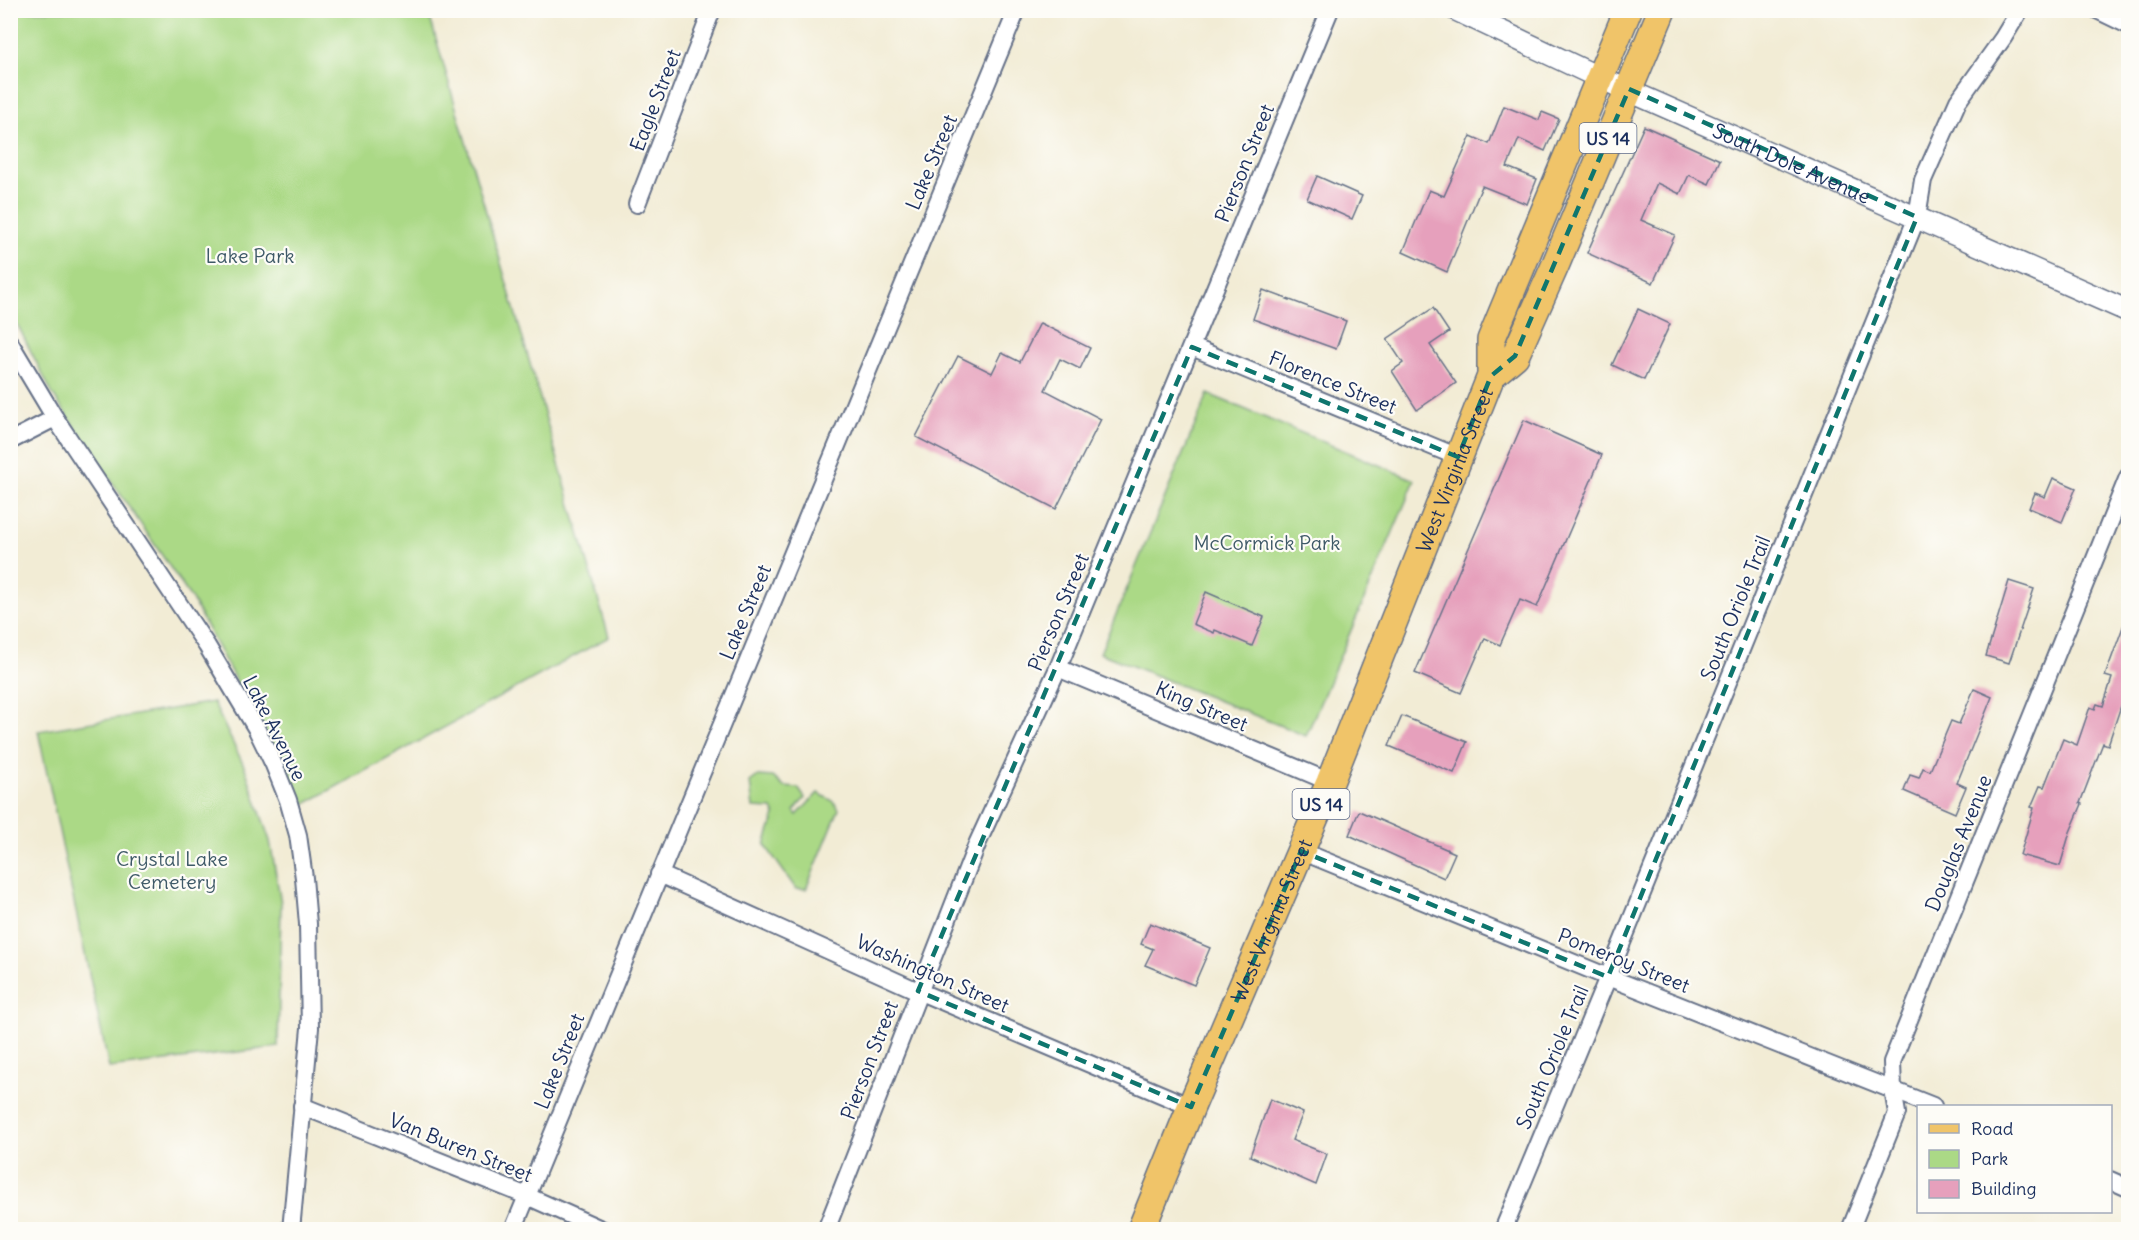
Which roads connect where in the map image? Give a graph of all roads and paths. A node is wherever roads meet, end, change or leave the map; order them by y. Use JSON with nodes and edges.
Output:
{"nodes":[{"id":1,"x":712,"y":10,"type":"edge"},
{"id":2,"x":1017,"y":10,"type":"edge"},
{"id":3,"x":1330,"y":10,"type":"edge"},
{"id":4,"x":1456,"y":10,"type":"edge"},
{"id":5,"x":1628,"y":10,"type":"edge"},
{"id":6,"x":1662,"y":10,"type":"edge"},
{"id":7,"x":2020,"y":10,"type":"edge"},
{"id":8,"x":2097,"y":10,"type":"edge"},
{"id":9,"x":2128,"y":25,"type":"edge"},
{"id":10,"x":1600,"y":78,"type":"junction"},
{"id":11,"x":1629,"y":89,"type":"junction"},
{"id":12,"x":637,"y":204,"type":"dead end"},
{"id":13,"x":1917,"y":217,"type":"junction"},
{"id":14,"x":1528,"y":254,"type":"junction"},
{"id":15,"x":1556,"y":266,"type":"junction"},
{"id":16,"x":2128,"y":311,"type":"edge"},
{"id":17,"x":10,"y":343,"type":"edge"},
{"id":18,"x":1192,"y":346,"type":"junction"},
{"id":19,"x":1491,"y":376,"type":"junction"},
{"id":20,"x":55,"y":418,"type":"junction"},
{"id":21,"x":10,"y":441,"type":"edge"},
{"id":22,"x":1458,"y":457,"type":"junction"},
{"id":23,"x":2128,"y":477,"type":"edge"},
{"id":24,"x":1058,"y":668,"type":"junction"},
{"id":25,"x":1330,"y":782,"type":"junction"},
{"id":26,"x":1301,"y":851,"type":"junction"},
{"id":27,"x":659,"y":874,"type":"junction"},
{"id":28,"x":1608,"y":977,"type":"junction"},
{"id":29,"x":918,"y":991,"type":"junction"},
{"id":30,"x":1893,"y":1090,"type":"junction"},
{"id":31,"x":1928,"y":1105,"type":"edge"},
{"id":32,"x":303,"y":1106,"type":"junction"},
{"id":33,"x":1191,"y":1107,"type":"junction"},
{"id":34,"x":2112,"y":1181,"type":"edge"},
{"id":35,"x":2128,"y":1188,"type":"edge"},
{"id":36,"x":526,"y":1196,"type":"junction"},
{"id":37,"x":291,"y":1230,"type":"edge"},
{"id":38,"x":513,"y":1230,"type":"edge"},
{"id":39,"x":603,"y":1230,"type":"edge"},
{"id":40,"x":826,"y":1230,"type":"edge"},
{"id":41,"x":1141,"y":1230,"type":"edge"},
{"id":42,"x":1503,"y":1230,"type":"edge"},
{"id":43,"x":1850,"y":1230,"type":"edge"}],
"edges":[{"from":1,"to":12,"type":"street","name":"Eagle Street"},
{"from":2,"to":27,"type":"street","name":"Lake Street"},
{"from":3,"to":18,"type":"street","name":"Pierson Street"},
{"from":4,"to":10,"type":"street","name":"South Dole Avenue"},
{"from":5,"to":10,"type":"main road","name":"West Virginia Street","number":"US 14"},
{"from":6,"to":11,"type":"main road","name":"West Virginia Street","number":"US 14"},
{"from":7,"to":13,"type":"street","name":"South Oriole Trail"},
{"from":8,"to":9,"type":"street"},
{"from":10,"to":11,"type":"street","name":"South Dole Avenue"},
{"from":10,"to":14,"type":"main road","name":"West Virginia Street","number":"US 14"},
{"from":11,"to":13,"type":"street","name":"South Dole Avenue"},
{"from":11,"to":15,"type":"main road","name":"West Virginia Street","number":"US 14"},
{"from":13,"to":16,"type":"street","name":"South Dole Avenue"},
{"from":13,"to":28,"type":"street","name":"South Oriole Trail"},
{"from":14,"to":15,"type":"main road"},
{"from":14,"to":19,"type":"main road","name":"West Virginia Street","number":"US 14"},
{"from":15,"to":19,"type":"main road","name":"West Virginia Street","number":"US 14"},
{"from":17,"to":20,"type":"street","name":"Lake Avenue"},
{"from":18,"to":22,"type":"street","name":"Florence Street"},
{"from":18,"to":24,"type":"street","name":"Pierson Street"},
{"from":19,"to":22,"type":"main road","name":"West Virginia Street","number":"US 14"},
{"from":20,"to":21,"type":"street"},
{"from":20,"to":32,"type":"street","name":"Lake Avenue"},
{"from":22,"to":25,"type":"main road","name":"West Virginia Street","number":"US 14"},
{"from":23,"to":30,"type":"street","name":"Douglas Avenue"},
{"from":24,"to":25,"type":"street","name":"King Street"},
{"from":24,"to":29,"type":"street","name":"Pierson Street"},
{"from":25,"to":26,"type":"main road","name":"West Virginia Street","number":"US 14"},
{"from":26,"to":28,"type":"street","name":"Pomeroy Street"},
{"from":26,"to":33,"type":"main road","name":"West Virginia Street","number":"US 14"},
{"from":27,"to":29,"type":"street","name":"Washington Street"},
{"from":27,"to":36,"type":"street","name":"Lake Street"},
{"from":28,"to":30,"type":"street","name":"Pomeroy Street"},
{"from":28,"to":42,"type":"street","name":"South Oriole Trail"},
{"from":29,"to":33,"type":"street","name":"Washington Street"},
{"from":29,"to":40,"type":"street","name":"Pierson Street"},
{"from":30,"to":31,"type":"street","name":"Pomeroy Street"},
{"from":30,"to":43,"type":"street","name":"Douglas Avenue"},
{"from":32,"to":36,"type":"street","name":"Van Buren Street"},
{"from":32,"to":37,"type":"street","name":"Lake Avenue"},
{"from":33,"to":41,"type":"main road","name":"West Virginia Street","number":"US 14"},
{"from":34,"to":35,"type":"street"},
{"from":36,"to":38,"type":"street","name":"Lake Street"},
{"from":36,"to":39,"type":"street","name":"Van Buren Street"}]}
